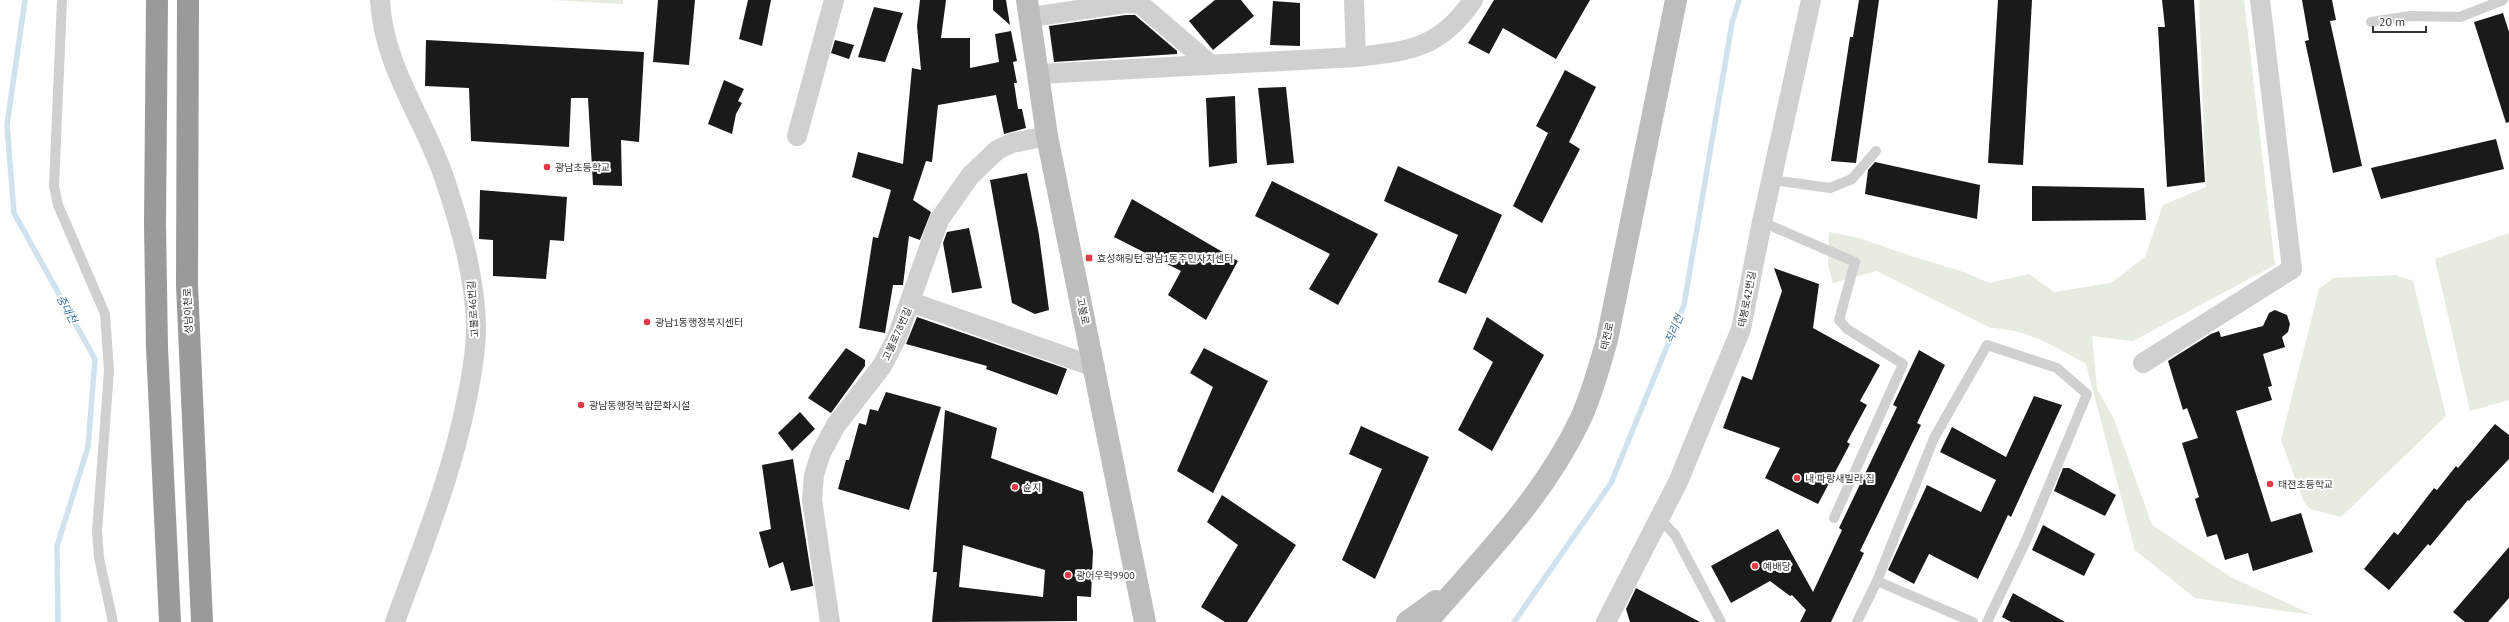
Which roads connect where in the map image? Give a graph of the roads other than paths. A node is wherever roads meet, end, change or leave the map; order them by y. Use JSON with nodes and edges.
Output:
{"nodes":[{"id":1,"x":62,"y":0,"type":"edge"},
{"id":2,"x":156,"y":0,"type":"edge"},
{"id":3,"x":188,"y":0,"type":"edge"},
{"id":4,"x":380,"y":0,"type":"edge"},
{"id":5,"x":834,"y":0,"type":"edge"},
{"id":6,"x":1354,"y":0,"type":"edge"},
{"id":7,"x":1473,"y":0,"type":"edge"},
{"id":8,"x":1676,"y":0,"type":"edge"},
{"id":9,"x":1811,"y":0,"type":"edge"},
{"id":10,"x":2260,"y":0,"type":"edge"},
{"id":11,"x":2503,"y":0,"type":"edge"},
{"id":12,"x":1154,"y":7,"type":"edge"},
{"id":13,"x":1029,"y":9,"type":"edge"},
{"id":14,"x":2371,"y":22,"type":"dead end"},
{"id":15,"x":1356,"y":57,"type":"junction"},
{"id":16,"x":1210,"y":64,"type":"junction"},
{"id":17,"x":1039,"y":74,"type":"junction"},
{"id":18,"x":797,"y":136,"type":"dead end"},
{"id":19,"x":1047,"y":136,"type":"junction"},
{"id":20,"x":1876,"y":152,"type":"dead end"},
{"id":21,"x":1772,"y":180,"type":"junction"},
{"id":22,"x":1762,"y":222,"type":"junction"},
{"id":23,"x":911,"y":302,"type":"junction"},
{"id":24,"x":2143,"y":363,"type":"dead end"},
{"id":25,"x":1095,"y":368,"type":"junction"},
{"id":26,"x":1659,"y":518,"type":"junction"},
{"id":27,"x":1834,"y":518,"type":"dead end"},
{"id":28,"x":1462,"y":581,"type":"junction"},
{"id":29,"x":1877,"y":581,"type":"junction"},
{"id":30,"x":113,"y":622,"type":"edge"},
{"id":31,"x":170,"y":622,"type":"edge"},
{"id":32,"x":202,"y":622,"type":"edge"},
{"id":33,"x":395,"y":622,"type":"edge"},
{"id":34,"x":830,"y":622,"type":"edge"},
{"id":35,"x":1145,"y":622,"type":"edge"},
{"id":36,"x":1407,"y":622,"type":"edge"},
{"id":37,"x":1427,"y":622,"type":"edge"},
{"id":38,"x":1606,"y":622,"type":"edge"},
{"id":39,"x":1721,"y":622,"type":"edge"},
{"id":40,"x":1857,"y":622,"type":"edge"},
{"id":41,"x":1973,"y":622,"type":"edge"},
{"id":42,"x":1987,"y":622,"type":"edge"}],
"edges":[{"from":1,"to":30,"type":"lane"},
{"from":2,"to":31,"type":"highway"},
{"from":3,"to":32,"type":"highway","name":"성남이천로"},
{"from":4,"to":33,"type":"street","name":"고불로46번길"},
{"from":5,"to":18,"type":"street"},
{"from":6,"to":15,"type":"street"},
{"from":7,"to":15,"type":"street"},
{"from":8,"to":28,"type":"street","name":"태전로"},
{"from":9,"to":21,"type":"street","name":"태봉로42번길"},
{"from":10,"to":24,"type":"street"},
{"from":11,"to":14,"type":"lane"},
{"from":12,"to":13,"type":"street"},
{"from":12,"to":16,"type":"street"},
{"from":13,"to":17,"type":"street","name":"고불로"},
{"from":15,"to":16,"type":"street"},
{"from":16,"to":17,"type":"street"},
{"from":17,"to":19,"type":"street","name":"고불로"},
{"from":19,"to":23,"type":"street","name":"고불로78번길"},
{"from":19,"to":25,"type":"street","name":"고불로"},
{"from":20,"to":21,"type":"lane"},
{"from":21,"to":22,"type":"street","name":"태봉로42번길"},
{"from":22,"to":26,"type":"street","name":"태봉로42번길"},
{"from":22,"to":27,"type":"lane"},
{"from":23,"to":25,"type":"street"},
{"from":23,"to":34,"type":"street","name":"고불로78번길"},
{"from":25,"to":35,"type":"street","name":"고불로"},
{"from":26,"to":38,"type":"street","name":"태봉로42번길"},
{"from":26,"to":39,"type":"lane"},
{"from":28,"to":36,"type":"street"},
{"from":28,"to":37,"type":"street","name":"태전로"},
{"from":29,"to":40,"type":"lane"},
{"from":29,"to":41,"type":"lane"},
{"from":29,"to":42,"type":"lane"}]}
